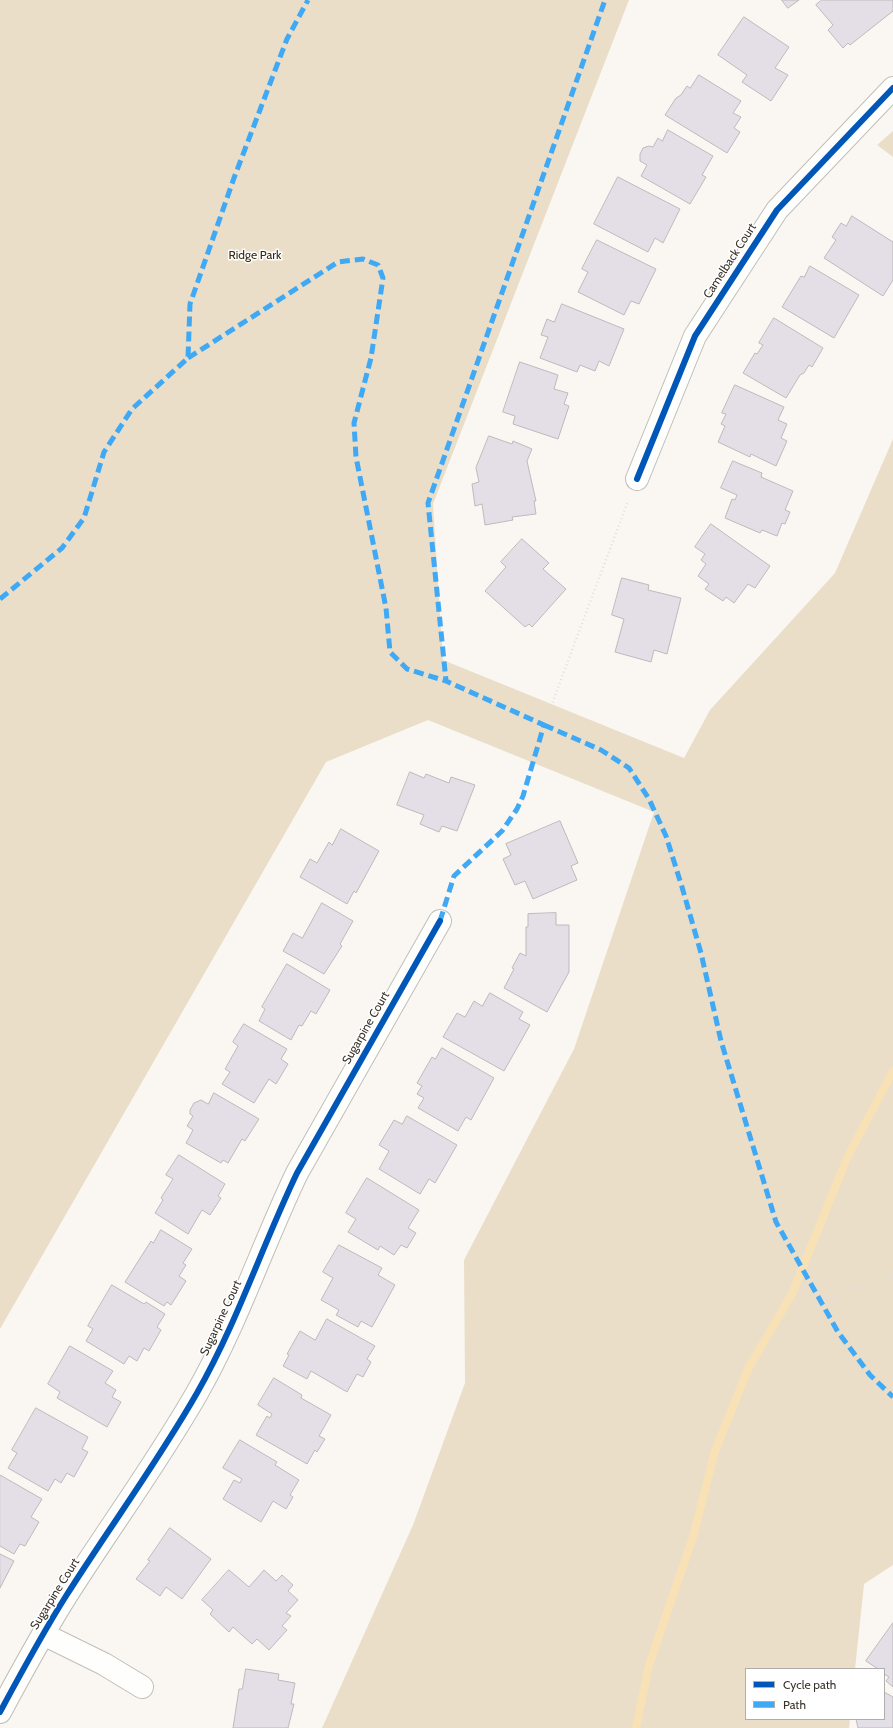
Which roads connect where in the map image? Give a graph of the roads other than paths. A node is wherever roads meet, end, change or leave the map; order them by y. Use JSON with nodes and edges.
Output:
{"nodes":[{"id":1,"x":893,"y":88,"type":"edge"},
{"id":2,"x":637,"y":479,"type":"road end"},
{"id":3,"x":440,"y":921,"type":"dead end"},
{"id":4,"x":43,"y":1634,"type":"junction"},
{"id":5,"x":142,"y":1686,"type":"dead end"},
{"id":6,"x":0,"y":1712,"type":"edge"}],
"edges":[{"from":1,"to":2,"type":"street","name":"Camelback Court"},
{"from":3,"to":4,"type":"street","name":"Sugarpine Court"},
{"from":4,"to":5,"type":"street","name":"Sugarpine Court"},
{"from":4,"to":6,"type":"street","name":"Sugarpine Court"}]}
